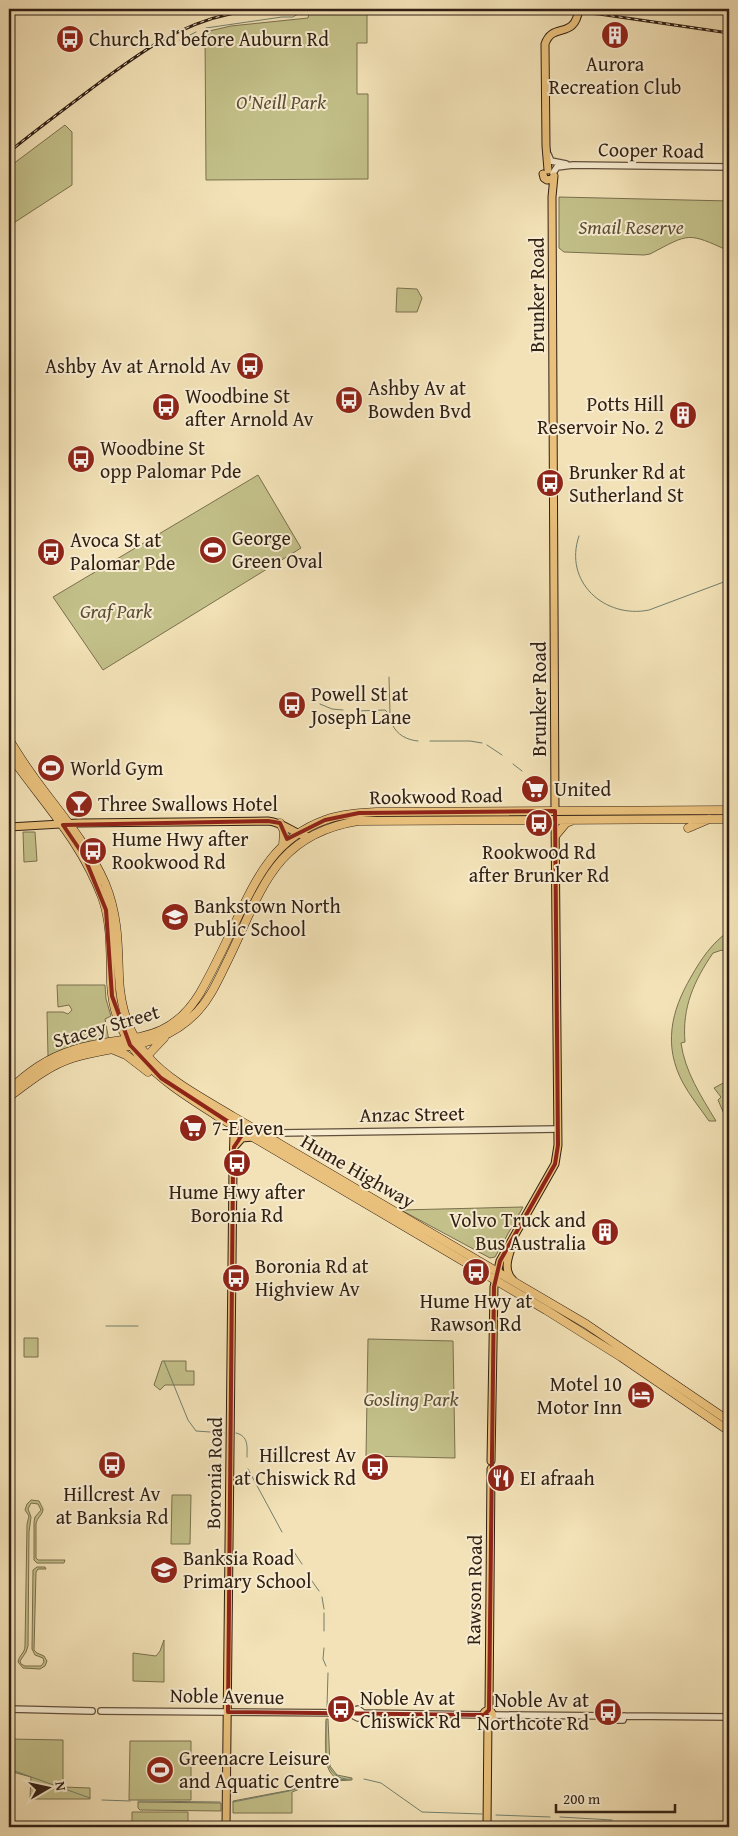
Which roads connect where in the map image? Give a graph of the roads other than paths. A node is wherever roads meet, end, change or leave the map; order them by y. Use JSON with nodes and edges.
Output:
{"nodes":[{"id":1,"x":579,"y":9,"type":"edge"},
{"id":2,"x":546,"y":146,"type":"junction"},
{"id":3,"x":573,"y":165,"type":"junction"},
{"id":4,"x":729,"y":167,"type":"edge"},
{"id":5,"x":549,"y":174,"type":"junction"},
{"id":6,"x":9,"y":739,"type":"edge"},
{"id":7,"x":9,"y":754,"type":"edge"},
{"id":8,"x":729,"y":810,"type":"edge"},
{"id":9,"x":555,"y":816,"type":"junction"},
{"id":10,"x":711,"y":818,"type":"junction"},
{"id":11,"x":576,"y":819,"type":"junction"},
{"id":12,"x":729,"y":819,"type":"edge"},
{"id":13,"x":280,"y":823,"type":"junction"},
{"id":14,"x":67,"y":824,"type":"junction"},
{"id":15,"x":9,"y":827,"type":"edge"},
{"id":16,"x":688,"y":828,"type":"dead end"},
{"id":17,"x":297,"y":834,"type":"junction"},
{"id":18,"x":556,"y":835,"type":"junction"},
{"id":19,"x":308,"y":837,"type":"junction"},
{"id":20,"x":283,"y":845,"type":"junction"},
{"id":21,"x":168,"y":1035,"type":"junction"},
{"id":22,"x":133,"y":1043,"type":"junction"},
{"id":23,"x":114,"y":1050,"type":"junction"},
{"id":24,"x":148,"y":1056,"type":"junction"},
{"id":25,"x":175,"y":1089,"type":"junction"},
{"id":26,"x":9,"y":1090,"type":"edge"},
{"id":27,"x":9,"y":1098,"type":"edge"},
{"id":28,"x":237,"y":1123,"type":"junction"},
{"id":29,"x":558,"y":1128,"type":"junction"},
{"id":30,"x":253,"y":1137,"type":"junction"},
{"id":31,"x":270,"y":1138,"type":"junction"},
{"id":32,"x":234,"y":1147,"type":"junction"},
{"id":33,"x":517,"y":1232,"type":"junction"},
{"id":34,"x":497,"y":1272,"type":"junction"},
{"id":35,"x":495,"y":1280,"type":"junction"},
{"id":36,"x":514,"y":1281,"type":"junction"},
{"id":37,"x":729,"y":1421,"type":"edge"},
{"id":38,"x":729,"y":1431,"type":"edge"},
{"id":39,"x":9,"y":1710,"type":"edge"},
{"id":40,"x":228,"y":1712,"type":"junction"},
{"id":41,"x":489,"y":1715,"type":"junction"},
{"id":42,"x":729,"y":1717,"type":"edge"},
{"id":43,"x":226,"y":1827,"type":"edge"},
{"id":44,"x":487,"y":1827,"type":"edge"}],
"edges":[{"from":1,"to":2,"type":"main road","name":"Brunker Road"},
{"from":2,"to":3,"type":"street"},
{"from":2,"to":5,"type":"main road","name":"Brunker Road"},
{"from":3,"to":4,"type":"street","name":"Cooper Road"},
{"from":3,"to":5,"type":"street"},
{"from":5,"to":9,"type":"main road","name":"Brunker Road"},
{"from":6,"to":14,"type":"highway","name":"Hume Highway"},
{"from":7,"to":14,"type":"highway","name":"Hume Highway"},
{"from":8,"to":9,"type":"highway","name":"Rookwood Road"},
{"from":9,"to":11,"type":"highway","name":"Rookwood Road"},
{"from":9,"to":17,"type":"highway","name":"Rookwood Road"},
{"from":9,"to":18,"type":"main road","name":"Brunker Road"},
{"from":9,"to":19,"type":"highway","name":"Rookwood Road"},
{"from":10,"to":11,"type":"highway","name":"Rookwood Road"},
{"from":10,"to":12,"type":"highway","name":"Rookwood Road"},
{"from":10,"to":16,"type":"highway"},
{"from":11,"to":18,"type":"highway"},
{"from":13,"to":14,"type":"main road"},
{"from":13,"to":17,"type":"main road"},
{"from":13,"to":20,"type":"highway"},
{"from":14,"to":15,"type":"main road"},
{"from":14,"to":22,"type":"highway","name":"Hume Highway"},
{"from":17,"to":19,"type":"main road"},
{"from":17,"to":20,"type":"highway","name":"Stacey Street"},
{"from":18,"to":29,"type":"main road","name":"Brunker Road"},
{"from":19,"to":21,"type":"highway","name":"Stacey Street"},
{"from":20,"to":22,"type":"highway","name":"Stacey Street"},
{"from":21,"to":22,"type":"highway","name":"Stacey Street"},
{"from":21,"to":24,"type":"highway"},
{"from":22,"to":23,"type":"highway","name":"Stacey Street"},
{"from":22,"to":24,"type":"highway","name":"Hume Highway"},
{"from":22,"to":25,"type":"highway","name":"Hume Highway"},
{"from":22,"to":26,"type":"highway","name":"Stacey Street"},
{"from":23,"to":25,"type":"highway"},
{"from":23,"to":27,"type":"highway","name":"Stacey Street"},
{"from":24,"to":28,"type":"highway","name":"Hume Highway"},
{"from":25,"to":28,"type":"highway","name":"Hume Highway"},
{"from":28,"to":30,"type":"highway","name":"Hume Highway"},
{"from":28,"to":31,"type":"highway","name":"Hume Highway"},
{"from":28,"to":32,"type":"main road","name":"Boronia Road"},
{"from":29,"to":31,"type":"street","name":"Anzac Street"},
{"from":29,"to":33,"type":"main road","name":"Brunker Road"},
{"from":30,"to":32,"type":"main road"},
{"from":30,"to":35,"type":"highway","name":"Hume Highway"},
{"from":31,"to":34,"type":"highway","name":"Hume Highway"},
{"from":32,"to":40,"type":"main road","name":"Boronia Road"},
{"from":33,"to":34,"type":"main road","name":"Brunker Road"},
{"from":33,"to":36,"type":"main road"},
{"from":34,"to":35,"type":"main road","name":"Brunker Road"},
{"from":34,"to":36,"type":"highway","name":"Hume Highway"},
{"from":35,"to":38,"type":"highway","name":"Hume Highway"},
{"from":35,"to":41,"type":"main road","name":"Rawson Road"},
{"from":36,"to":37,"type":"highway","name":"Hume Highway"},
{"from":39,"to":40,"type":"street","name":"Noble Avenue"},
{"from":40,"to":41,"type":"street","name":"Noble Avenue"},
{"from":40,"to":43,"type":"main road","name":"Boronia Road"},
{"from":41,"to":42,"type":"street"},
{"from":41,"to":44,"type":"main road","name":"Rawson Road"}]}
